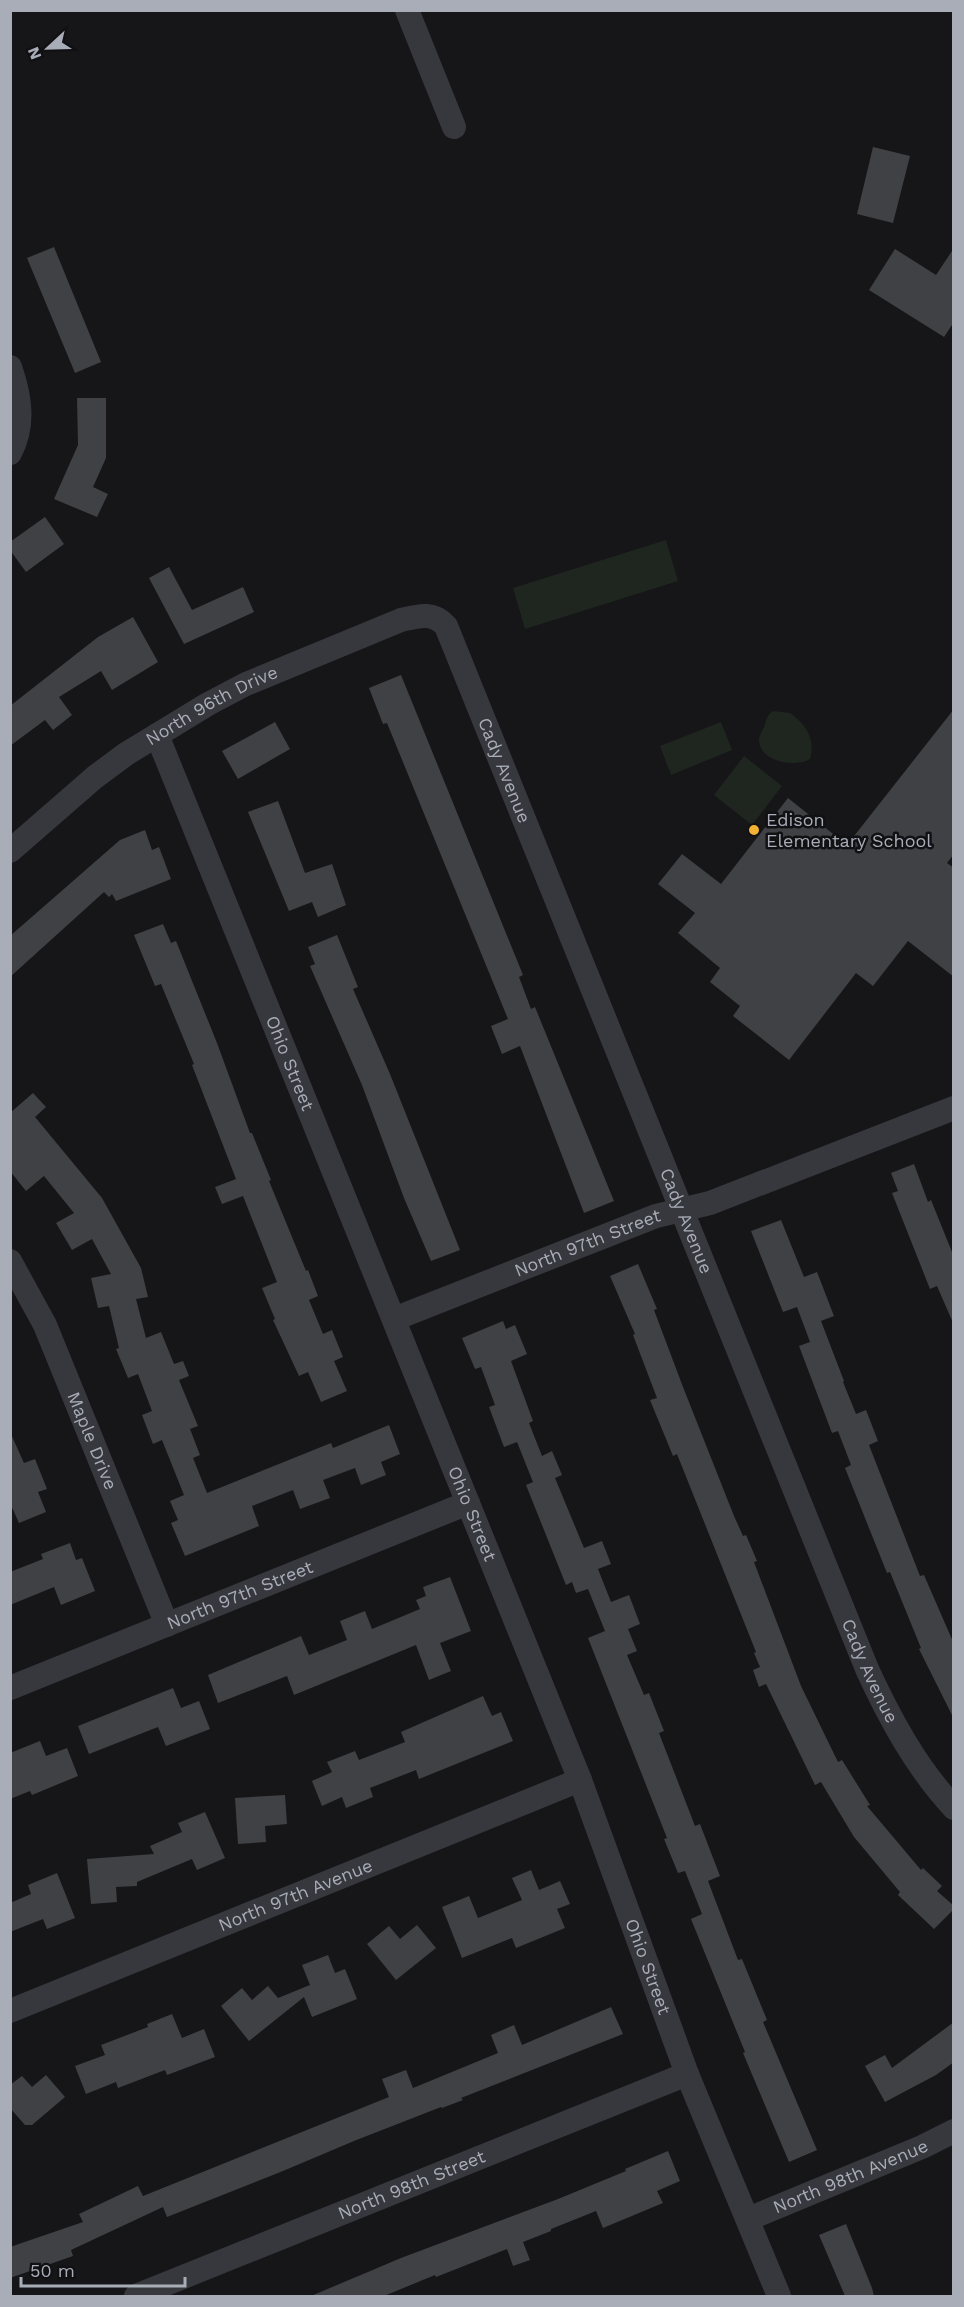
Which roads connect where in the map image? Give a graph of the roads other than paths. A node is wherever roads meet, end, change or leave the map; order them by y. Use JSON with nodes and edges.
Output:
{"nodes":[{"id":1,"x":407,"y":10,"type":"edge"},
{"id":2,"x":454,"y":127,"type":"dead end"},
{"id":3,"x":14,"y":376,"type":"edge"},
{"id":4,"x":10,"y":453,"type":"edge"},
{"id":5,"x":441,"y":621,"type":"joint"},
{"id":6,"x":157,"y":735,"type":"junction"},
{"id":7,"x":10,"y":851,"type":"edge"},
{"id":8,"x":954,"y":1108,"type":"edge"},
{"id":9,"x":682,"y":1209,"type":"junction"},
{"id":10,"x":10,"y":1261,"type":"edge"},
{"id":11,"x":394,"y":1320,"type":"junction"},
{"id":12,"x":468,"y":1503,"type":"junction"},
{"id":13,"x":167,"y":1625,"type":"junction"},
{"id":14,"x":10,"y":1688,"type":"edge"},
{"id":15,"x":580,"y":1780,"type":"junction"},
{"id":16,"x":954,"y":1808,"type":"edge"},
{"id":17,"x":10,"y":2011,"type":"edge"},
{"id":18,"x":687,"y":2074,"type":"junction"},
{"id":19,"x":954,"y":2132,"type":"edge"},
{"id":20,"x":748,"y":2219,"type":"junction"},
{"id":21,"x":136,"y":2296,"type":"edge"},
{"id":22,"x":778,"y":2296,"type":"edge"}],
"edges":[{"from":1,"to":2,"type":"street"},
{"from":3,"to":4,"type":"street"},
{"from":5,"to":6,"type":"street","name":"North 96th Drive"},
{"from":5,"to":9,"type":"street","name":"Cady Avenue"},
{"from":6,"to":7,"type":"street","name":"North 96th Drive"},
{"from":6,"to":11,"type":"street","name":"Ohio Street"},
{"from":8,"to":9,"type":"street","name":"North 97th Street"},
{"from":9,"to":11,"type":"street","name":"North 97th Street"},
{"from":9,"to":16,"type":"street","name":"Cady Avenue"},
{"from":10,"to":13,"type":"street","name":"Maple Drive"},
{"from":11,"to":12,"type":"street","name":"Ohio Street"},
{"from":12,"to":13,"type":"street","name":"North 97th Street"},
{"from":12,"to":15,"type":"street","name":"Ohio Street"},
{"from":13,"to":14,"type":"street","name":"North 97th Street"},
{"from":15,"to":17,"type":"street","name":"North 97th Avenue"},
{"from":15,"to":18,"type":"street","name":"Ohio Street"},
{"from":18,"to":20,"type":"street","name":"Ohio Street"},
{"from":18,"to":21,"type":"street","name":"North 98th Street"},
{"from":19,"to":20,"type":"street","name":"North 98th Avenue"},
{"from":20,"to":22,"type":"street","name":"Ohio Street"}]}
